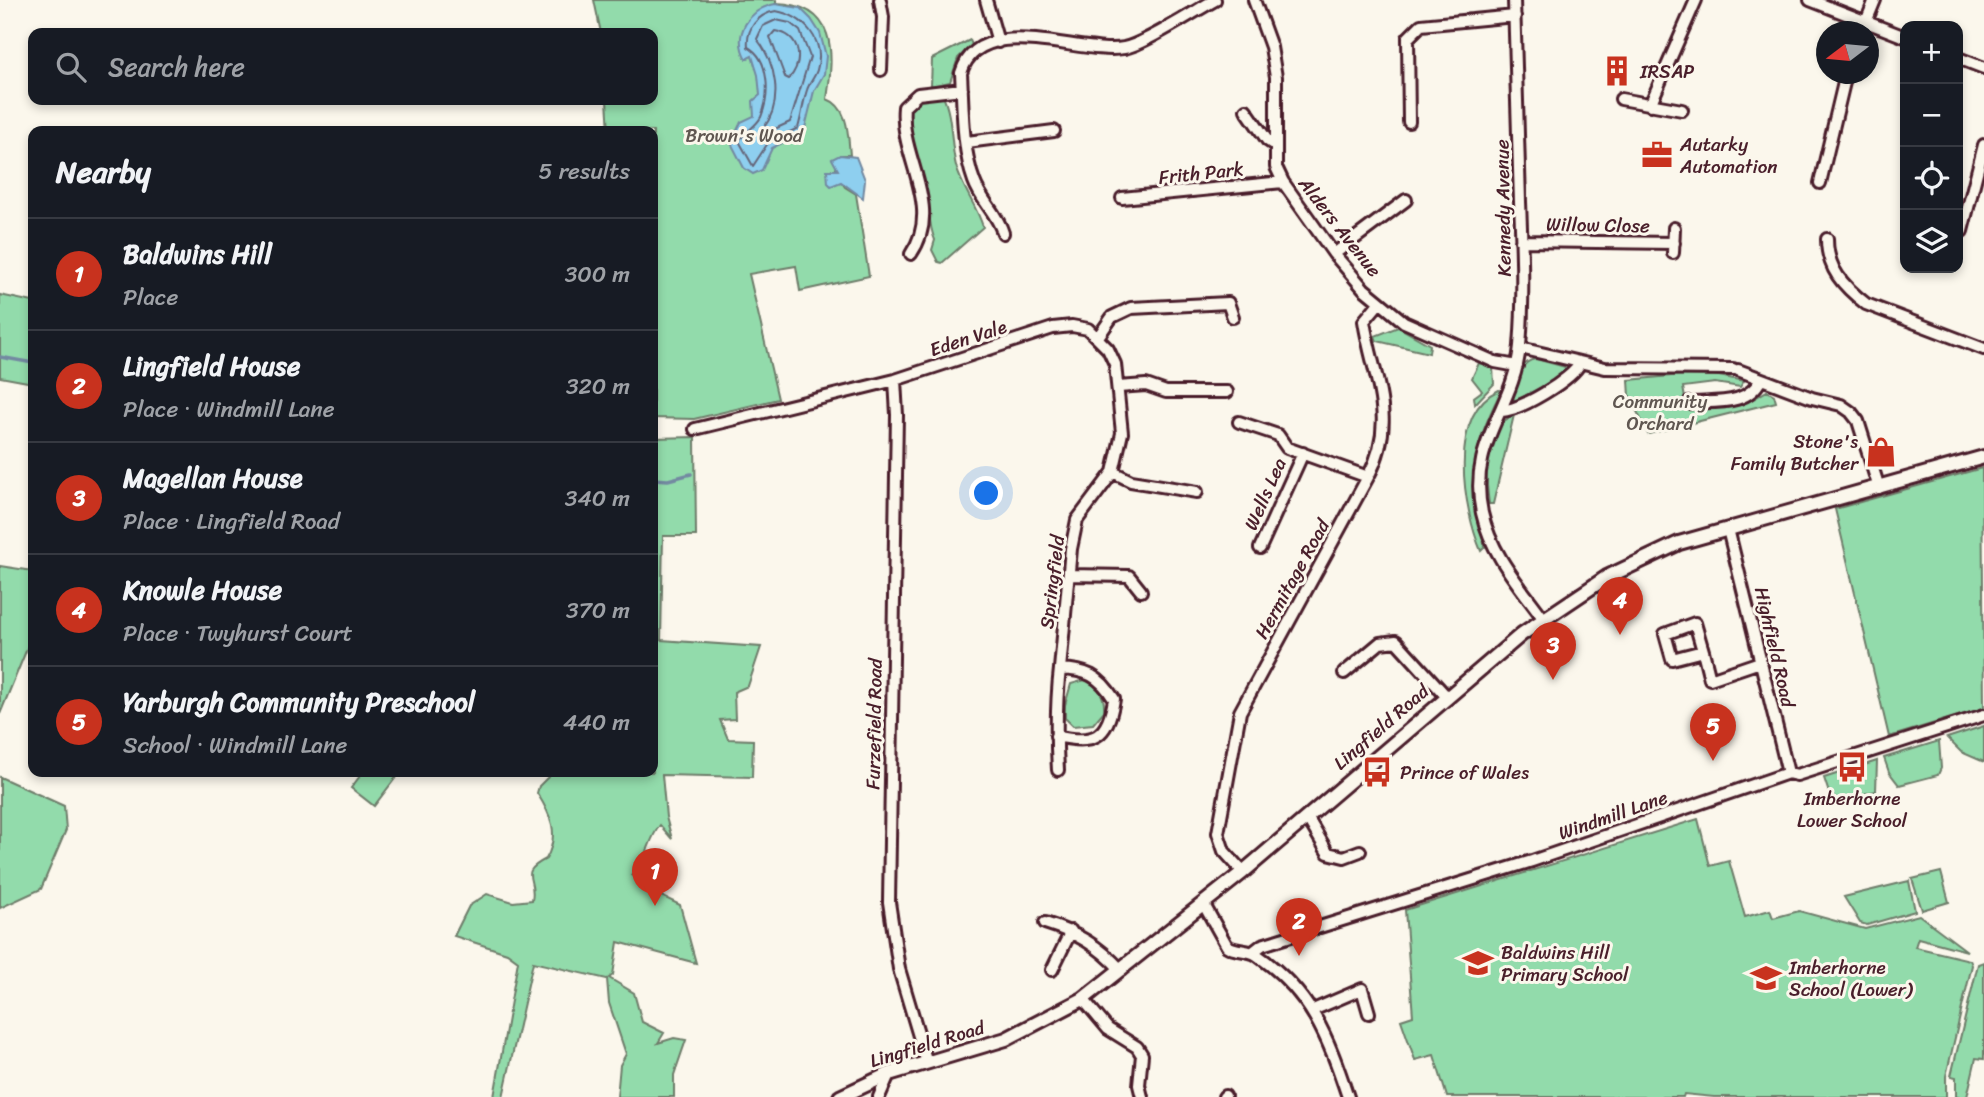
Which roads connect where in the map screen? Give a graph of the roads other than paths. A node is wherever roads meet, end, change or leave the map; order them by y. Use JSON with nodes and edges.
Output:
{"nodes":[{"id":1,"x":880,"y":0,"type":"edge"},
{"id":2,"x":986,"y":0,"type":"edge"},
{"id":3,"x":1215,"y":0,"type":"edge"},
{"id":4,"x":1254,"y":0,"type":"edge"},
{"id":5,"x":1514,"y":0,"type":"edge"},
{"id":6,"x":1696,"y":0,"type":"edge"},
{"id":7,"x":1810,"y":0,"type":"edge"},
{"id":8,"x":1875,"y":0,"type":"edge"},
{"id":9,"x":1515,"y":16,"type":"junction"},
{"id":10,"x":1863,"y":21,"type":"joint"},
{"id":11,"x":1879,"y":27,"type":"edge"},
{"id":12,"x":1900,"y":35,"type":"edge"},
{"id":13,"x":998,"y":42,"type":"junction"},
{"id":14,"x":1963,"y":60,"type":"edge"},
{"id":15,"x":1984,"y":68,"type":"edge"},
{"id":16,"x":881,"y":70,"type":"dead end"},
{"id":17,"x":1844,"y":84,"type":"edge"},
{"id":18,"x":962,"y":89,"type":"junction"},
{"id":19,"x":1621,"y":99,"type":"dead end"},
{"id":20,"x":1650,"y":105,"type":"junction"},
{"id":21,"x":1246,"y":110,"type":"dead end"},
{"id":22,"x":1682,"y":110,"type":"dead end"},
{"id":23,"x":1409,"y":122,"type":"dead end"},
{"id":24,"x":1054,"y":131,"type":"dead end"},
{"id":25,"x":967,"y":142,"type":"junction"},
{"id":26,"x":1273,"y":144,"type":"junction"},
{"id":27,"x":1984,"y":145,"type":"edge"},
{"id":28,"x":1283,"y":182,"type":"junction"},
{"id":29,"x":1820,"y":183,"type":"dead end"},
{"id":30,"x":1972,"y":197,"type":"junction"},
{"id":31,"x":1122,"y":198,"type":"dead end"},
{"id":32,"x":1406,"y":200,"type":"dead end"},
{"id":33,"x":1984,"y":201,"type":"edge"},
{"id":34,"x":1674,"y":228,"type":"dead end"},
{"id":35,"x":1963,"y":228,"type":"edge"},
{"id":36,"x":1003,"y":233,"type":"dead end"},
{"id":37,"x":1827,"y":239,"type":"dead end"},
{"id":38,"x":1521,"y":241,"type":"junction"},
{"id":39,"x":911,"y":254,"type":"dead end"},
{"id":40,"x":1334,"y":254,"type":"junction"},
{"id":41,"x":1379,"y":303,"type":"junction"},
{"id":42,"x":1233,"y":317,"type":"dead end"},
{"id":43,"x":1098,"y":337,"type":"junction"},
{"id":44,"x":1520,"y":348,"type":"junction"},
{"id":45,"x":1984,"y":349,"type":"edge"},
{"id":46,"x":1580,"y":363,"type":"junction"},
{"id":47,"x":1517,"y":366,"type":"junction"},
{"id":48,"x":1761,"y":379,"type":"junction"},
{"id":49,"x":895,"y":380,"type":"junction"},
{"id":50,"x":1118,"y":387,"type":"junction"},
{"id":51,"x":1227,"y":392,"type":"dead end"},
{"id":52,"x":1689,"y":403,"type":"dead end"},
{"id":53,"x":1500,"y":411,"type":"junction"},
{"id":54,"x":1239,"y":422,"type":"dead end"},
{"id":55,"x":695,"y":429,"type":"dead end"},
{"id":56,"x":1303,"y":453,"type":"junction"},
{"id":57,"x":1984,"y":457,"type":"edge"},
{"id":58,"x":1113,"y":472,"type":"junction"},
{"id":59,"x":1368,"y":477,"type":"junction"},
{"id":60,"x":1879,"y":488,"type":"junction"},
{"id":61,"x":1197,"y":492,"type":"dead end"},
{"id":62,"x":1728,"y":529,"type":"junction"},
{"id":63,"x":1260,"y":548,"type":"dead end"},
{"id":64,"x":1069,"y":575,"type":"junction"},
{"id":65,"x":1141,"y":591,"type":"dead end"},
{"id":66,"x":1543,"y":618,"type":"junction"},
{"id":67,"x":1703,"y":651,"type":"dead end"},
{"id":68,"x":1760,"y":663,"type":"junction"},
{"id":69,"x":1060,"y":669,"type":"junction"},
{"id":70,"x":1344,"y":673,"type":"dead end"},
{"id":71,"x":1446,"y":696,"type":"junction"},
{"id":72,"x":1984,"y":715,"type":"edge"},
{"id":73,"x":1056,"y":736,"type":"junction"},
{"id":74,"x":1058,"y":771,"type":"dead end"},
{"id":75,"x":1788,"y":773,"type":"junction"},
{"id":76,"x":1307,"y":817,"type":"junction"},
{"id":77,"x":1360,"y":851,"type":"dead end"},
{"id":78,"x":1243,"y":872,"type":"junction"},
{"id":79,"x":1203,"y":903,"type":"junction"},
{"id":80,"x":1045,"y":923,"type":"dead end"},
{"id":81,"x":1071,"y":931,"type":"junction"},
{"id":82,"x":1253,"y":952,"type":"junction"},
{"id":83,"x":1052,"y":970,"type":"dead end"},
{"id":84,"x":1121,"y":970,"type":"junction"},
{"id":85,"x":1083,"y":999,"type":"junction"},
{"id":86,"x":1313,"y":1010,"type":"junction"},
{"id":87,"x":1369,"y":1013,"type":"dead end"},
{"id":88,"x":927,"y":1063,"type":"junction"},
{"id":89,"x":889,"y":1074,"type":"junction"},
{"id":90,"x":841,"y":1097,"type":"edge"},
{"id":91,"x":879,"y":1097,"type":"edge"},
{"id":92,"x":1142,"y":1097,"type":"edge"},
{"id":93,"x":1348,"y":1097,"type":"edge"}],
"edges":[{"from":1,"to":16,"type":"street"},
{"from":2,"to":13,"type":"street"},
{"from":3,"to":13,"type":"street"},
{"from":4,"to":26,"type":"street","name":"Alders Avenue"},
{"from":5,"to":9,"type":"street","name":"Kennedy Avenue"},
{"from":6,"to":20,"type":"street"},
{"from":7,"to":10,"type":"street"},
{"from":8,"to":10,"type":"street"},
{"from":9,"to":23,"type":"street"},
{"from":9,"to":38,"type":"street","name":"Kennedy Avenue"},
{"from":11,"to":12,"type":"street"},
{"from":13,"to":18,"type":"street"},
{"from":14,"to":15,"type":"street"},
{"from":17,"to":29,"type":"street"},
{"from":18,"to":25,"type":"street"},
{"from":18,"to":39,"type":"street"},
{"from":19,"to":20,"type":"street"},
{"from":20,"to":22,"type":"street"},
{"from":21,"to":26,"type":"street","name":"Alders Avenue"},
{"from":24,"to":25,"type":"street"},
{"from":25,"to":36,"type":"street"},
{"from":26,"to":28,"type":"street","name":"Alders Avenue"},
{"from":27,"to":30,"type":"street"},
{"from":28,"to":31,"type":"street","name":"Frith Park"},
{"from":28,"to":40,"type":"street","name":"Alders Avenue"},
{"from":30,"to":33,"type":"street"},
{"from":30,"to":35,"type":"street"},
{"from":32,"to":40,"type":"street"},
{"from":34,"to":38,"type":"street","name":"Willow Close"},
{"from":37,"to":45,"type":"street"},
{"from":38,"to":44,"type":"street","name":"Kennedy Avenue"},
{"from":40,"to":41,"type":"street","name":"Alders Avenue"},
{"from":41,"to":47,"type":"street","name":"Alders Avenue"},
{"from":41,"to":59,"type":"street","name":"Hermitage Road"},
{"from":42,"to":43,"type":"street"},
{"from":43,"to":49,"type":"street","name":"Eden Vale"},
{"from":43,"to":50,"type":"street","name":"Springfield"},
{"from":44,"to":46,"type":"street"},
{"from":44,"to":47,"type":"street","name":"Kennedy Avenue"},
{"from":46,"to":48,"type":"street"},
{"from":46,"to":53,"type":"street"},
{"from":47,"to":53,"type":"street","name":"Kennedy Avenue"},
{"from":48,"to":52,"type":"street"},
{"from":48,"to":60,"type":"street"},
{"from":49,"to":55,"type":"street","name":"Eden Vale"},
{"from":49,"to":88,"type":"street","name":"Furzefield Road"},
{"from":50,"to":51,"type":"street"},
{"from":50,"to":58,"type":"street","name":"Springfield"},
{"from":53,"to":66,"type":"street","name":"Kennedy Avenue"},
{"from":54,"to":56,"type":"street","name":"Wells Lea"},
{"from":56,"to":59,"type":"street","name":"Wells Lea"},
{"from":56,"to":63,"type":"street","name":"Wells Lea"},
{"from":57,"to":60,"type":"street","name":"Lingfield Road"},
{"from":58,"to":61,"type":"street"},
{"from":58,"to":64,"type":"street","name":"Springfield"},
{"from":59,"to":78,"type":"street","name":"Hermitage Road"},
{"from":60,"to":62,"type":"street","name":"Lingfield Road"},
{"from":62,"to":66,"type":"street","name":"Lingfield Road"},
{"from":62,"to":68,"type":"street","name":"Highfield Road"},
{"from":64,"to":65,"type":"street"},
{"from":64,"to":69,"type":"street","name":"Springfield"},
{"from":66,"to":71,"type":"street","name":"Lingfield Road"},
{"from":67,"to":68,"type":"street"},
{"from":68,"to":75,"type":"street","name":"Highfield Road"},
{"from":69,"to":73,"type":"street","name":"Springfield"},
{"from":69,"to":73,"type":"street"},
{"from":70,"to":71,"type":"street"},
{"from":71,"to":76,"type":"street","name":"Lingfield Road"},
{"from":72,"to":75,"type":"street","name":"Windmill Lane"},
{"from":73,"to":74,"type":"street","name":"Springfield"},
{"from":75,"to":82,"type":"street","name":"Windmill Lane"},
{"from":76,"to":77,"type":"street"},
{"from":76,"to":78,"type":"street","name":"Lingfield Road"},
{"from":78,"to":79,"type":"street","name":"Lingfield Road"},
{"from":79,"to":82,"type":"street"},
{"from":79,"to":84,"type":"street","name":"Lingfield Road"},
{"from":80,"to":81,"type":"street"},
{"from":81,"to":83,"type":"street"},
{"from":81,"to":84,"type":"street"},
{"from":82,"to":86,"type":"street"},
{"from":84,"to":85,"type":"street","name":"Lingfield Road"},
{"from":85,"to":88,"type":"street","name":"Lingfield Road"},
{"from":85,"to":92,"type":"street"},
{"from":86,"to":87,"type":"street"},
{"from":86,"to":93,"type":"street"},
{"from":88,"to":89,"type":"street","name":"Lingfield Road"},
{"from":89,"to":90,"type":"street","name":"Lingfield Road"},
{"from":89,"to":91,"type":"street"}]}
